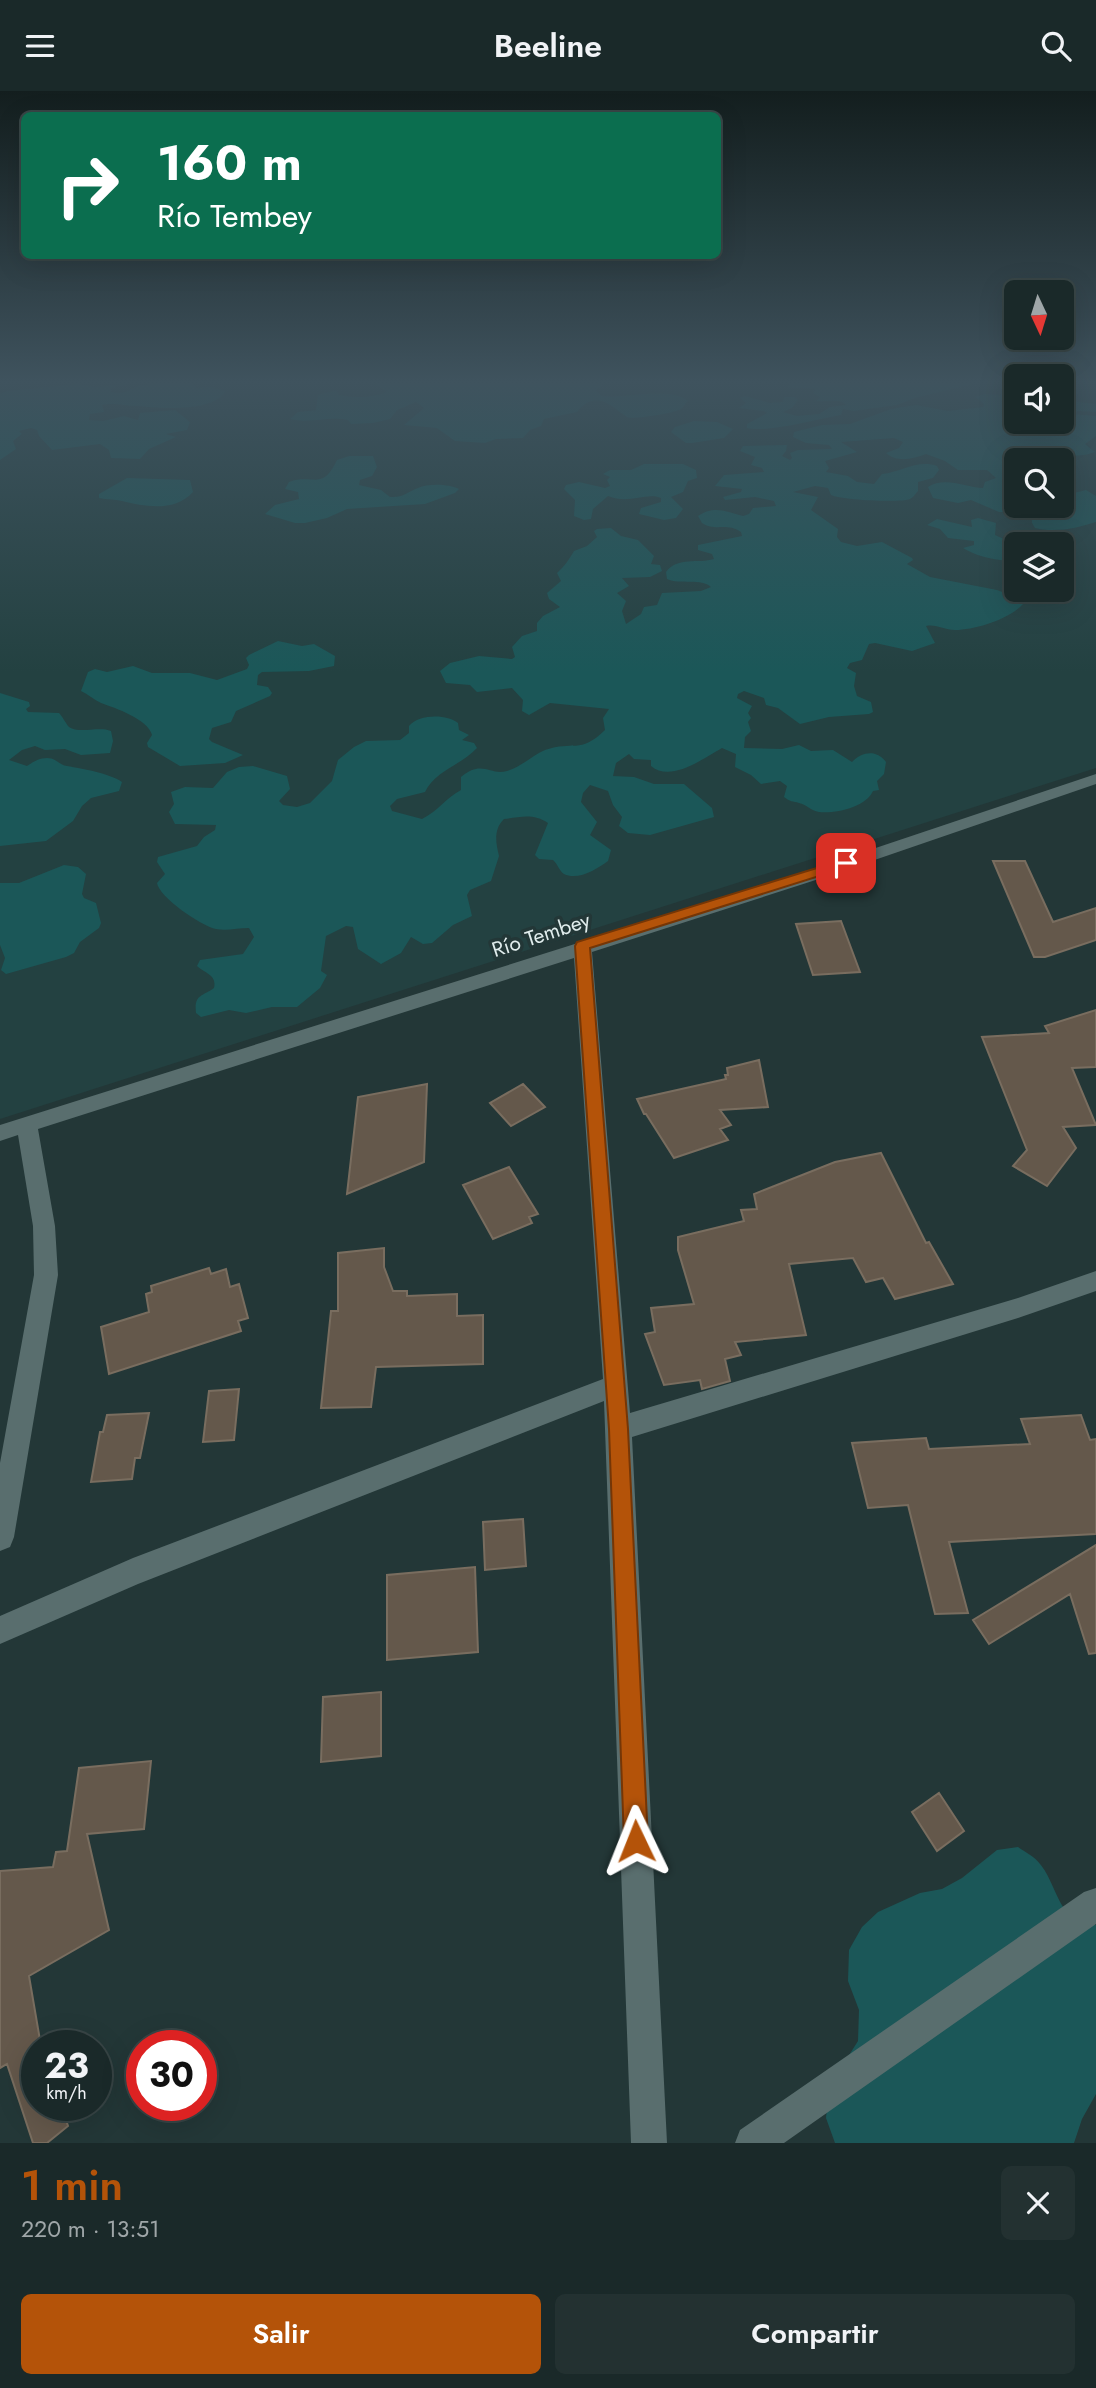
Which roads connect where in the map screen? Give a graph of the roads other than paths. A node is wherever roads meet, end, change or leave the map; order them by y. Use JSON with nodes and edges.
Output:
{"nodes":[{"id":1,"x":1092,"y":781,"type":"edge"},
{"id":2,"x":1096,"y":800,"type":"edge"},
{"id":3,"x":582,"y":946,"type":"junction"},
{"id":4,"x":27,"y":1124,"type":"junction"},
{"id":5,"x":0,"y":1133,"type":"edge"},
{"id":6,"x":1096,"y":1281,"type":"edge"},
{"id":7,"x":616,"y":1385,"type":"junction"},
{"id":8,"x":619,"y":1429,"type":"junction"},
{"id":9,"x":0,"y":1537,"type":"edge"},
{"id":10,"x":0,"y":1630,"type":"edge"},
{"id":11,"x":1096,"y":1904,"type":"edge"},
{"id":12,"x":649,"y":2143,"type":"edge"},
{"id":13,"x":753,"y":2143,"type":"edge"}],
"edges":[{"from":1,"to":2,"type":"street"},
{"from":1,"to":3,"type":"street","name":"Río Tembey"},
{"from":3,"to":4,"type":"street","name":"Río Tembey"},
{"from":3,"to":7,"type":"street"},
{"from":4,"to":5,"type":"street","name":"Río Tembey"},
{"from":4,"to":9,"type":"street"},
{"from":6,"to":8,"type":"street"},
{"from":7,"to":8,"type":"street"},
{"from":7,"to":10,"type":"street"},
{"from":8,"to":12,"type":"street"},
{"from":11,"to":13,"type":"street"}]}
